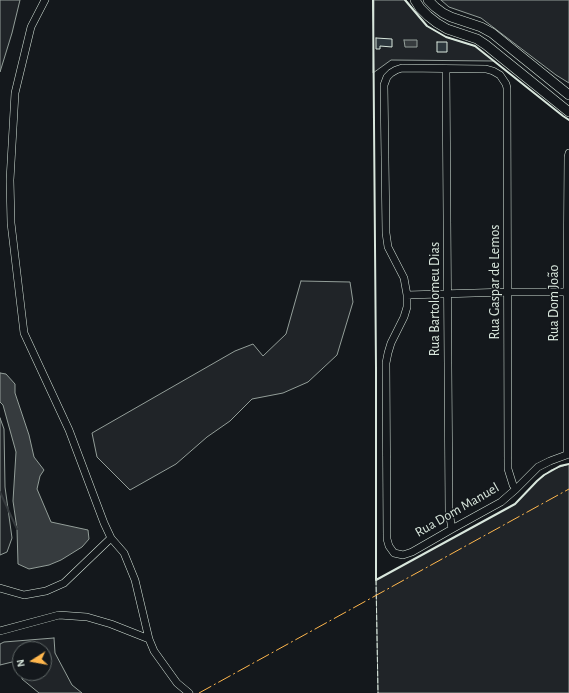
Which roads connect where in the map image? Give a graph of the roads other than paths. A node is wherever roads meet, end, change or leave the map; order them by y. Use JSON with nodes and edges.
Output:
{"nodes":[{"id":1,"x":45,"y":0,"type":"edge"},
{"id":2,"x":416,"y":0,"type":"edge"},
{"id":3,"x":428,"y":0,"type":"edge"},
{"id":4,"x":446,"y":69,"type":"junction"},
{"id":5,"x":569,"y":95,"type":"edge"},
{"id":6,"x":569,"y":112,"type":"edge"},
{"id":7,"x":569,"y":153,"type":"edge"},
{"id":8,"x":508,"y":292,"type":"junction"},
{"id":9,"x":567,"y":292,"type":"junction"},
{"id":10,"x":448,"y":293,"type":"junction"},
{"id":11,"x":407,"y":295,"type":"junction"},
{"id":12,"x":568,"y":454,"type":"edge"},
{"id":13,"x":516,"y":489,"type":"junction"},
{"id":14,"x":452,"y":529,"type":"junction"},
{"id":15,"x":111,"y":538,"type":"junction"},
{"id":16,"x":0,"y":588,"type":"edge"},
{"id":17,"x":0,"y":631,"type":"edge"},
{"id":18,"x":149,"y":639,"type":"junction"},
{"id":19,"x":189,"y":693,"type":"edge"}],
"edges":[{"from":1,"to":15,"type":"street"},
{"from":2,"to":6,"type":"main road"},
{"from":3,"to":5,"type":"main road"},
{"from":4,"to":8,"type":"street","name":"Rua Gaspar de Lemos"},
{"from":4,"to":10,"type":"street","name":"Rua Bartolomeu Dias"},
{"from":4,"to":11,"type":"street"},
{"from":7,"to":9,"type":"street","name":"Rua Dom João"},
{"from":8,"to":9,"type":"street"},
{"from":8,"to":10,"type":"street"},
{"from":8,"to":13,"type":"street","name":"Rua Gaspar de Lemos"},
{"from":9,"to":12,"type":"street","name":"Rua Dom João"},
{"from":10,"to":11,"type":"street"},
{"from":10,"to":14,"type":"street","name":"Rua Bartolomeu Dias"},
{"from":11,"to":14,"type":"street","name":"Rua Dom Manuel"},
{"from":12,"to":13,"type":"street","name":"Rua Dom Manuel"},
{"from":13,"to":14,"type":"street","name":"Rua Dom Manuel"},
{"from":15,"to":16,"type":"street"},
{"from":15,"to":18,"type":"street"},
{"from":17,"to":18,"type":"street"},
{"from":18,"to":19,"type":"street"}]}
